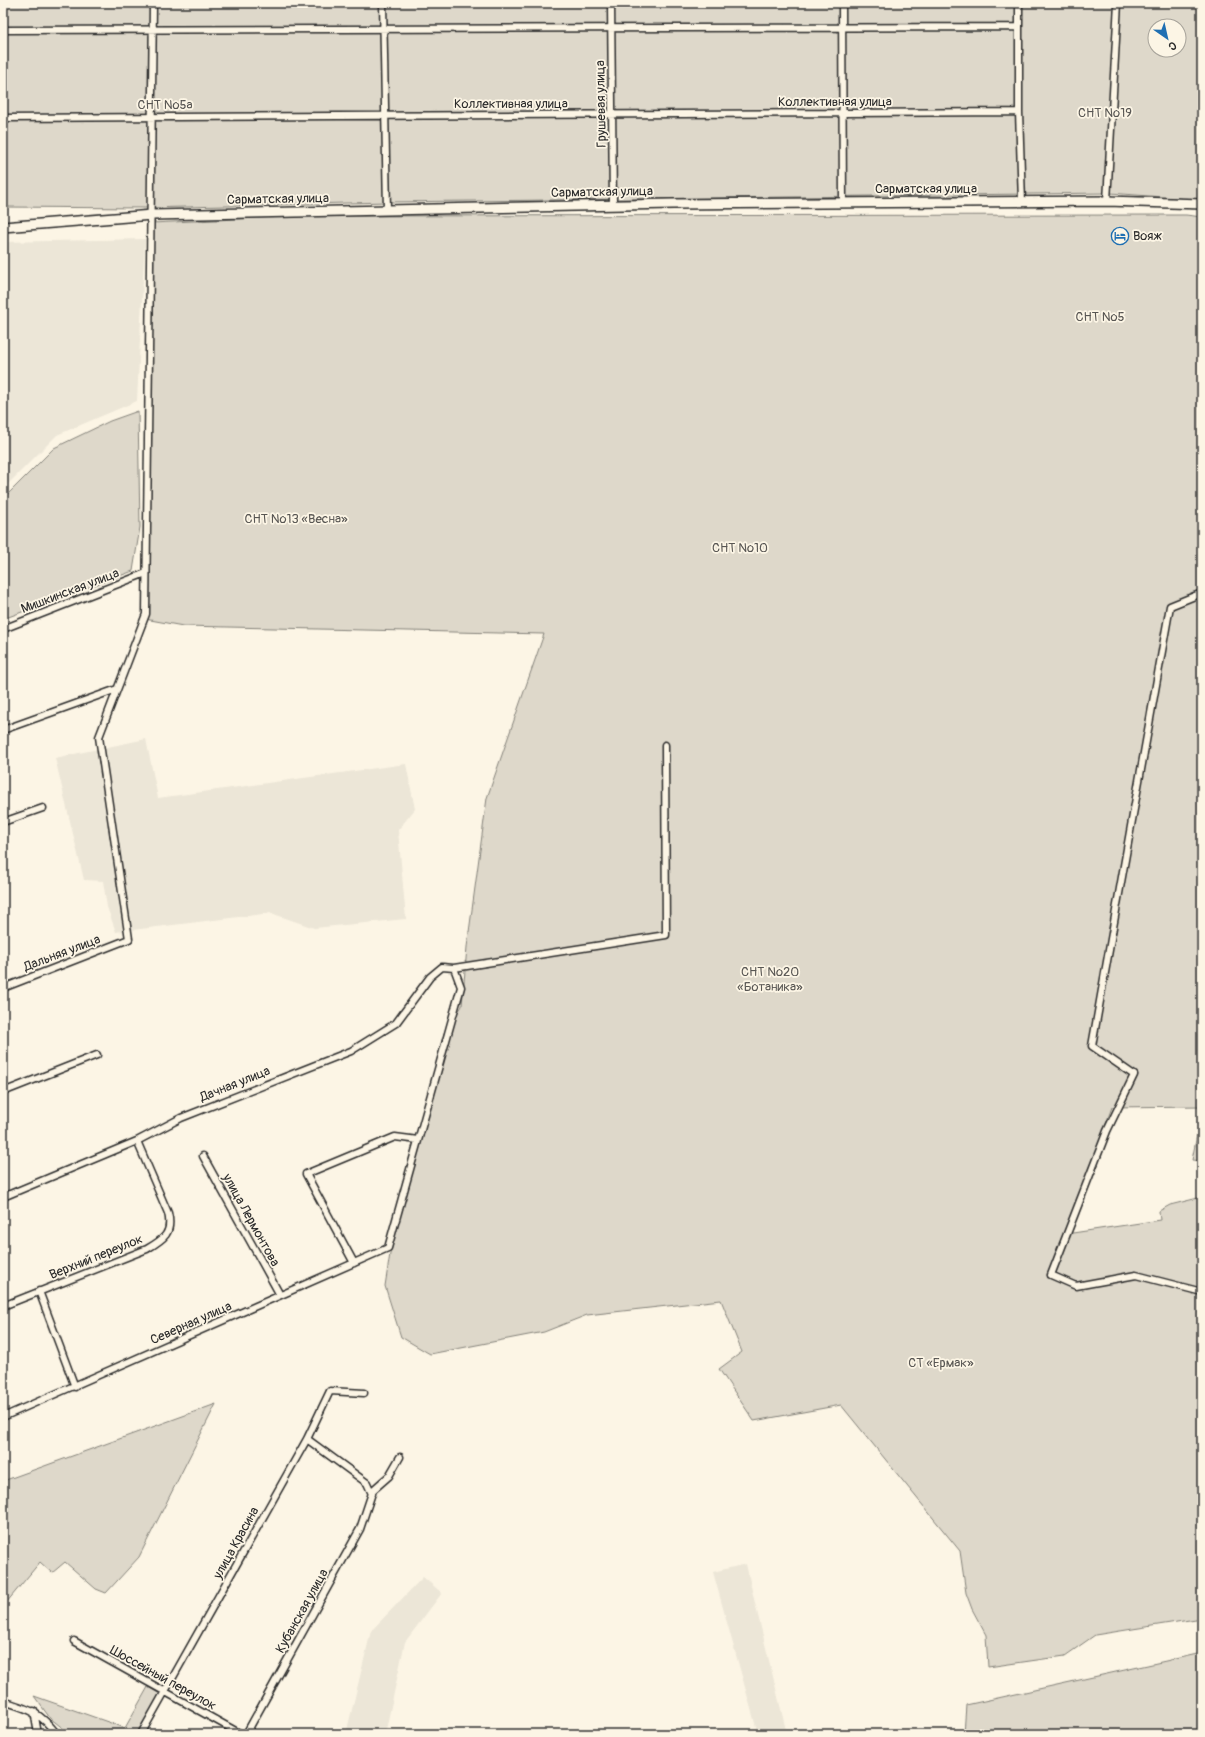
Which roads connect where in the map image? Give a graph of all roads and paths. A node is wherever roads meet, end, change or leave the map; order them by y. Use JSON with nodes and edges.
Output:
{"nodes":[{"id":1,"x":153,"y":3,"type":"edge"},
{"id":2,"x":383,"y":3,"type":"edge"},
{"id":3,"x":611,"y":3,"type":"edge"},
{"id":4,"x":842,"y":3,"type":"edge"},
{"id":5,"x":1019,"y":3,"type":"edge"},
{"id":6,"x":1118,"y":3,"type":"edge"},
{"id":7,"x":1019,"y":27,"type":"junction"},
{"id":8,"x":611,"y":28,"type":"junction"},
{"id":9,"x":842,"y":28,"type":"junction"},
{"id":10,"x":384,"y":29,"type":"junction"},
{"id":11,"x":3,"y":30,"type":"edge"},
{"id":12,"x":153,"y":30,"type":"junction"},
{"id":13,"x":1019,"y":112,"type":"junction"},
{"id":14,"x":842,"y":113,"type":"junction"},
{"id":15,"x":612,"y":114,"type":"junction"},
{"id":16,"x":385,"y":116,"type":"junction"},
{"id":17,"x":152,"y":117,"type":"junction"},
{"id":18,"x":3,"y":118,"type":"edge"},
{"id":19,"x":1107,"y":201,"type":"junction"},
{"id":20,"x":1022,"y":202,"type":"junction"},
{"id":21,"x":843,"y":203,"type":"junction"},
{"id":22,"x":1202,"y":204,"type":"edge"},
{"id":23,"x":613,"y":205,"type":"junction"},
{"id":24,"x":387,"y":210,"type":"junction"},
{"id":25,"x":152,"y":215,"type":"junction"},
{"id":26,"x":3,"y":227,"type":"edge"},
{"id":27,"x":146,"y":574,"type":"junction"},
{"id":28,"x":1202,"y":593,"type":"edge"},
{"id":29,"x":3,"y":629,"type":"edge"},
{"id":30,"x":117,"y":689,"type":"junction"},
{"id":31,"x":3,"y":730,"type":"edge"},
{"id":32,"x":664,"y":745,"type":"dead end"},
{"id":33,"x":43,"y":808,"type":"dead end"},
{"id":34,"x":3,"y":822,"type":"edge"},
{"id":35,"x":454,"y":968,"type":"junction"},
{"id":36,"x":3,"y":988,"type":"edge"},
{"id":37,"x":97,"y":1055,"type":"dead end"},
{"id":38,"x":3,"y":1092,"type":"edge"},
{"id":39,"x":418,"y":1140,"type":"junction"},
{"id":40,"x":137,"y":1141,"type":"junction"},
{"id":41,"x":203,"y":1156,"type":"dead end"},
{"id":42,"x":3,"y":1197,"type":"edge"},
{"id":43,"x":354,"y":1263,"type":"junction"},
{"id":44,"x":40,"y":1291,"type":"junction"},
{"id":45,"x":1202,"y":1292,"type":"edge"},
{"id":46,"x":280,"y":1295,"type":"junction"},
{"id":47,"x":3,"y":1306,"type":"edge"},
{"id":48,"x":74,"y":1387,"type":"junction"},
{"id":49,"x":364,"y":1392,"type":"dead end"},
{"id":50,"x":3,"y":1417,"type":"edge"},
{"id":51,"x":307,"y":1439,"type":"junction"},
{"id":52,"x":400,"y":1457,"type":"dead end"},
{"id":53,"x":373,"y":1496,"type":"junction"},
{"id":54,"x":74,"y":1641,"type":"dead end"},
{"id":55,"x":165,"y":1692,"type":"junction"},
{"id":56,"x":3,"y":1701,"type":"edge"},
{"id":57,"x":34,"y":1711,"type":"junction"},
{"id":58,"x":38,"y":1734,"type":"edge"},
{"id":59,"x":57,"y":1734,"type":"edge"},
{"id":60,"x":141,"y":1734,"type":"edge"},
{"id":61,"x":241,"y":1734,"type":"edge"},
{"id":62,"x":246,"y":1734,"type":"edge"}],
"edges":[{"from":1,"to":12,"type":"street"},
{"from":2,"to":10,"type":"street"},
{"from":3,"to":8,"type":"street","name":"Грушевая улица"},
{"from":4,"to":9,"type":"street"},
{"from":5,"to":7,"type":"street"},
{"from":6,"to":19,"type":"street"},
{"from":7,"to":9,"type":"street"},
{"from":7,"to":13,"type":"street"},
{"from":8,"to":9,"type":"street"},
{"from":8,"to":10,"type":"street"},
{"from":8,"to":15,"type":"street","name":"Грушевая улица"},
{"from":9,"to":14,"type":"street"},
{"from":10,"to":12,"type":"street"},
{"from":10,"to":16,"type":"street"},
{"from":11,"to":12,"type":"street"},
{"from":12,"to":17,"type":"street"},
{"from":13,"to":14,"type":"street","name":"Коллективная улица"},
{"from":13,"to":20,"type":"street"},
{"from":14,"to":15,"type":"street","name":"Коллективная улица"},
{"from":14,"to":21,"type":"street"},
{"from":15,"to":16,"type":"street","name":"Коллективная улица"},
{"from":15,"to":23,"type":"street","name":"Грушевая улица"},
{"from":16,"to":17,"type":"street","name":"Коллективная улица"},
{"from":16,"to":24,"type":"street"},
{"from":17,"to":18,"type":"street","name":"Коллективная улица"},
{"from":17,"to":25,"type":"street"},
{"from":19,"to":20,"type":"main road","name":"Сарматская улица"},
{"from":19,"to":22,"type":"main road","name":"Сарматская улица"},
{"from":20,"to":21,"type":"main road","name":"Сарматская улица"},
{"from":21,"to":23,"type":"main road","name":"Сарматская улица"},
{"from":23,"to":24,"type":"main road","name":"Сарматская улица"},
{"from":24,"to":25,"type":"main road","name":"Сарматская улица"},
{"from":25,"to":26,"type":"main road","name":"Сарматская улица"},
{"from":25,"to":27,"type":"street"},
{"from":27,"to":29,"type":"street","name":"Мишкинская улица"},
{"from":27,"to":30,"type":"street"},
{"from":28,"to":45,"type":"street"},
{"from":30,"to":31,"type":"street"},
{"from":30,"to":36,"type":"street","name":"Дальняя улица"},
{"from":32,"to":35,"type":"street"},
{"from":33,"to":34,"type":"street"},
{"from":35,"to":39,"type":"street"},
{"from":35,"to":40,"type":"street","name":"Дачная улица"},
{"from":37,"to":38,"type":"street"},
{"from":39,"to":43,"type":"street","name":"Северная улица"},
{"from":39,"to":43,"type":"street"},
{"from":40,"to":42,"type":"street","name":"Дачная улица"},
{"from":40,"to":44,"type":"street","name":"Верхний переулок"},
{"from":41,"to":46,"type":"street","name":"улица Лермонтова"},
{"from":43,"to":46,"type":"street","name":"Северная улица"},
{"from":44,"to":47,"type":"street","name":"Верхний переулок"},
{"from":44,"to":48,"type":"street"},
{"from":46,"to":48,"type":"street","name":"Северная улица"},
{"from":48,"to":50,"type":"street","name":"Северная улица"},
{"from":49,"to":51,"type":"street","name":"улица Красина"},
{"from":51,"to":53,"type":"street"},
{"from":51,"to":55,"type":"street","name":"улица Красина"},
{"from":52,"to":53,"type":"street","name":"Кубанская улица"},
{"from":53,"to":62,"type":"street","name":"Кубанская улица"},
{"from":54,"to":55,"type":"street","name":"Шоссейный переулок"},
{"from":55,"to":60,"type":"street","name":"улица Красина"},
{"from":55,"to":61,"type":"street","name":"Шоссейный переулок"},
{"from":56,"to":57,"type":"street"},
{"from":57,"to":58,"type":"street"},
{"from":57,"to":59,"type":"street"}]}
